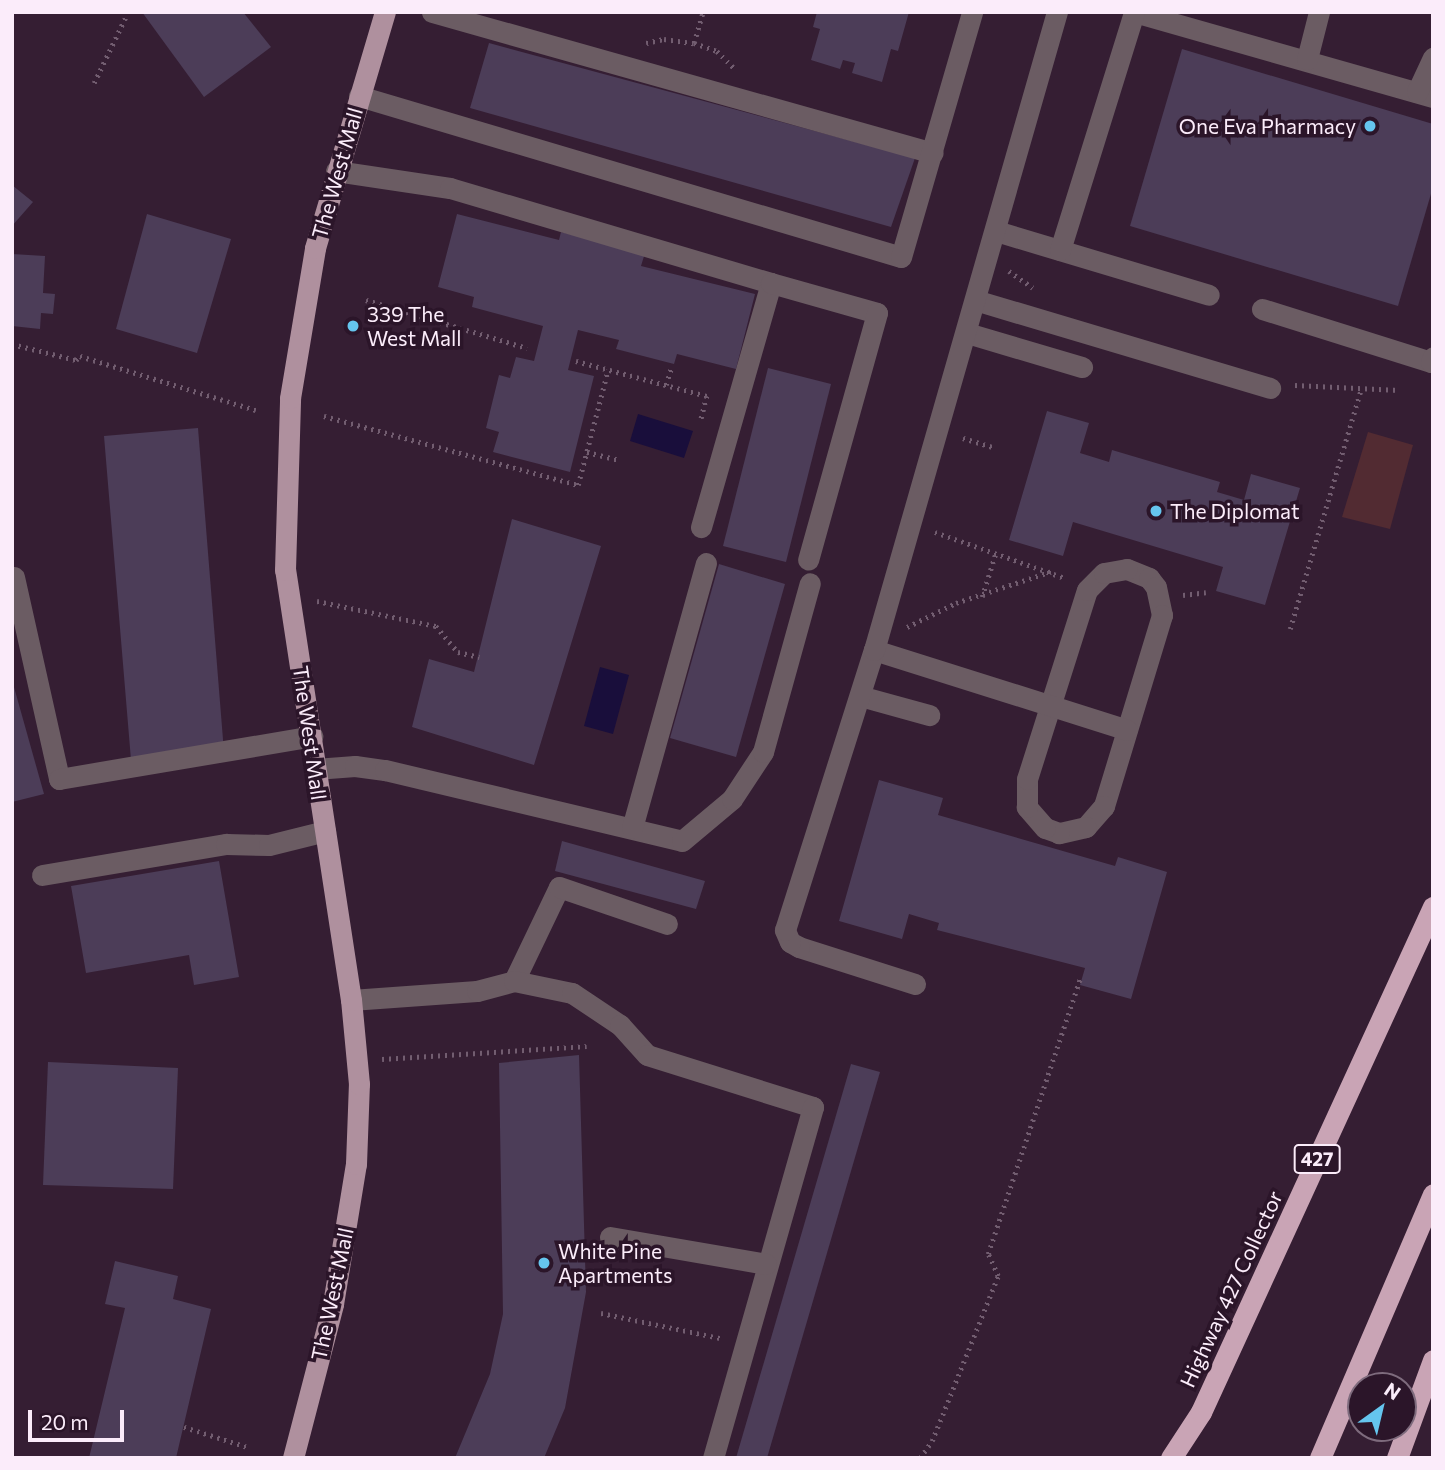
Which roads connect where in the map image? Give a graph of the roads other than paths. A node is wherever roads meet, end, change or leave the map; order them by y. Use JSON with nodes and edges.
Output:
{"nodes":[{"id":1,"x":385,"y":12,"type":"edge"},
{"id":2,"x":432,"y":12,"type":"edge"},
{"id":3,"x":972,"y":12,"type":"edge"},
{"id":4,"x":1057,"y":12,"type":"edge"},
{"id":5,"x":1134,"y":12,"type":"edge"},
{"id":6,"x":1319,"y":12,"type":"edge"},
{"id":7,"x":1219,"y":22,"type":"edge"},
{"id":8,"x":1433,"y":57,"type":"edge"},
{"id":9,"x":1307,"y":59,"type":"junction"},
{"id":10,"x":1425,"y":95,"type":"edge"},
{"id":11,"x":359,"y":96,"type":"junction"},
{"id":12,"x":933,"y":153,"type":"junction"},
{"id":13,"x":336,"y":171,"type":"junction"},
{"id":14,"x":996,"y":231,"type":"junction"},
{"id":15,"x":1060,"y":250,"type":"junction"},
{"id":16,"x":771,"y":283,"type":"junction"},
{"id":17,"x":1209,"y":295,"type":"dead end"},
{"id":18,"x":975,"y":300,"type":"junction"},
{"id":19,"x":1262,"y":309,"type":"dead end"},
{"id":20,"x":967,"y":333,"type":"junction"},
{"id":21,"x":1433,"y":357,"type":"edge"},
{"id":22,"x":1082,"y":367,"type":"dead end"},
{"id":23,"x":1270,"y":388,"type":"road end"},
{"id":24,"x":701,"y":527,"type":"dead end"},
{"id":25,"x":808,"y":560,"type":"dead end"},
{"id":26,"x":706,"y":563,"type":"dead end"},
{"id":27,"x":14,"y":577,"type":"edge"},
{"id":28,"x":810,"y":583,"type":"dead end"},
{"id":29,"x":874,"y":650,"type":"junction"},
{"id":30,"x":860,"y":696,"type":"junction"},
{"id":31,"x":1049,"y":708,"type":"junction"},
{"id":32,"x":929,"y":715,"type":"dead end"},
{"id":33,"x":1127,"y":730,"type":"junction"},
{"id":34,"x":312,"y":736,"type":"junction"},
{"id":35,"x":315,"y":769,"type":"junction"},
{"id":36,"x":632,"y":828,"type":"junction"},
{"id":37,"x":325,"y":831,"type":"junction"},
{"id":38,"x":42,"y":875,"type":"dead end"},
{"id":39,"x":1433,"y":907,"type":"edge"},
{"id":40,"x":667,"y":924,"type":"dead end"},
{"id":41,"x":514,"y":981,"type":"junction"},
{"id":42,"x":915,"y":984,"type":"dead end"},
{"id":43,"x":351,"y":1000,"type":"junction"},
{"id":44,"x":1433,"y":1194,"type":"edge"},
{"id":45,"x":610,"y":1237,"type":"dead end"},
{"id":46,"x":766,"y":1264,"type":"junction"},
{"id":47,"x":1433,"y":1360,"type":"edge"},
{"id":48,"x":1202,"y":1412,"type":"junction"},
{"id":49,"x":293,"y":1458,"type":"edge"},
{"id":50,"x":713,"y":1458,"type":"edge"},
{"id":51,"x":1171,"y":1458,"type":"edge"},
{"id":52,"x":1182,"y":1458,"type":"edge"},
{"id":53,"x":1320,"y":1458,"type":"edge"},
{"id":54,"x":1397,"y":1458,"type":"edge"}],
"edges":[{"from":1,"to":11,"type":"main road","name":"The West Mall"},
{"from":2,"to":12,"type":"lane"},
{"from":3,"to":12,"type":"lane"},
{"from":4,"to":14,"type":"lane"},
{"from":5,"to":7,"type":"lane"},
{"from":5,"to":15,"type":"lane"},
{"from":6,"to":9,"type":"lane"},
{"from":7,"to":9,"type":"lane"},
{"from":8,"to":10,"type":"lane"},
{"from":9,"to":10,"type":"lane"},
{"from":11,"to":12,"type":"lane"},
{"from":11,"to":13,"type":"main road","name":"The West Mall"},
{"from":13,"to":16,"type":"lane"},
{"from":13,"to":34,"type":"main road","name":"The West Mall"},
{"from":14,"to":15,"type":"lane"},
{"from":14,"to":18,"type":"lane"},
{"from":15,"to":17,"type":"lane"},
{"from":16,"to":24,"type":"lane"},
{"from":16,"to":25,"type":"lane"},
{"from":18,"to":20,"type":"lane"},
{"from":18,"to":23,"type":"lane"},
{"from":19,"to":21,"type":"lane"},
{"from":20,"to":22,"type":"lane"},
{"from":20,"to":29,"type":"lane"},
{"from":26,"to":36,"type":"lane"},
{"from":27,"to":34,"type":"lane"},
{"from":28,"to":36,"type":"lane"},
{"from":29,"to":30,"type":"lane"},
{"from":29,"to":31,"type":"lane"},
{"from":30,"to":32,"type":"lane"},
{"from":30,"to":42,"type":"lane"},
{"from":31,"to":33,"type":"lane"},
{"from":31,"to":33,"type":"lane"},
{"from":31,"to":33,"type":"lane"},
{"from":34,"to":35,"type":"main road","name":"The West Mall"},
{"from":35,"to":36,"type":"lane"},
{"from":35,"to":37,"type":"main road","name":"The West Mall"},
{"from":37,"to":38,"type":"lane"},
{"from":37,"to":43,"type":"main road","name":"The West Mall"},
{"from":39,"to":48,"type":"highway","name":"Highway 427 Collector","number":"427"},
{"from":40,"to":41,"type":"lane"},
{"from":41,"to":43,"type":"lane"},
{"from":41,"to":46,"type":"lane"},
{"from":43,"to":49,"type":"main road","name":"The West Mall"},
{"from":44,"to":53,"type":"highway"},
{"from":45,"to":46,"type":"lane"},
{"from":46,"to":50,"type":"lane"},
{"from":47,"to":54,"type":"highway"},
{"from":48,"to":51,"type":"highway","name":"Highway 427 Collector","number":"427"},
{"from":48,"to":52,"type":"highway"}]}
